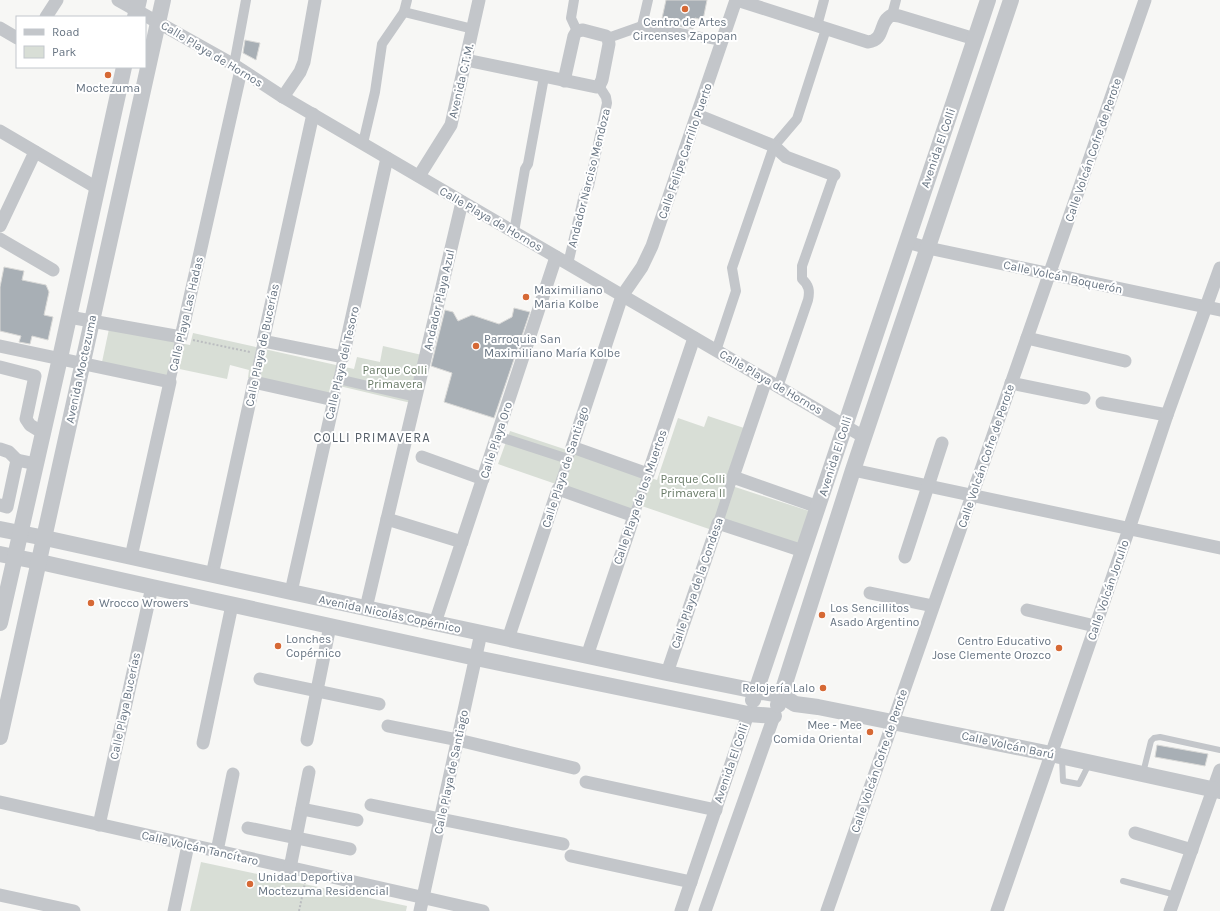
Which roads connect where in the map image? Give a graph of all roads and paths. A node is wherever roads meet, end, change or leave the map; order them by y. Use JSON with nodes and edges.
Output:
{"nodes":[{"id":1,"x":57,"y":0,"type":"edge"},
{"id":2,"x":118,"y":0,"type":"edge"},
{"id":3,"x":163,"y":0,"type":"edge"},
{"id":4,"x":246,"y":0,"type":"edge"},
{"id":5,"x":315,"y":0,"type":"edge"},
{"id":6,"x":407,"y":0,"type":"edge"},
{"id":7,"x":479,"y":0,"type":"edge"},
{"id":8,"x":574,"y":0,"type":"edge"},
{"id":9,"x":648,"y":0,"type":"edge"},
{"id":10,"x":737,"y":0,"type":"edge"},
{"id":11,"x":824,"y":0,"type":"edge"},
{"id":12,"x":896,"y":0,"type":"edge"},
{"id":13,"x":988,"y":0,"type":"edge"},
{"id":14,"x":1011,"y":0,"type":"edge"},
{"id":15,"x":1145,"y":0,"type":"edge"},
{"id":16,"x":137,"y":9,"type":"edge"},
{"id":17,"x":404,"y":12,"type":"junction"},
{"id":18,"x":892,"y":15,"type":"junction"},
{"id":19,"x":47,"y":16,"type":"edge"},
{"id":20,"x":158,"y":22,"type":"junction"},
{"id":21,"x":642,"y":26,"type":"junction"},
{"id":22,"x":821,"y":27,"type":"junction"},
{"id":23,"x":0,"y":28,"type":"edge"},
{"id":24,"x":473,"y":29,"type":"junction"},
{"id":25,"x":577,"y":31,"type":"junction"},
{"id":26,"x":16,"y":37,"type":"edge"},
{"id":27,"x":608,"y":38,"type":"junction"},
{"id":28,"x":975,"y":39,"type":"junction"},
{"id":29,"x":722,"y":41,"type":"junction"},
{"id":30,"x":466,"y":60,"type":"junction"},
{"id":31,"x":237,"y":67,"type":"junction"},
{"id":32,"x":124,"y":68,"type":"edge"},
{"id":33,"x":544,"y":77,"type":"junction"},
{"id":34,"x":564,"y":81,"type":"junction"},
{"id":35,"x":599,"y":86,"type":"junction"},
{"id":36,"x":283,"y":97,"type":"junction"},
{"id":37,"x":313,"y":114,"type":"junction"},
{"id":38,"x":697,"y":115,"type":"junction"},
{"id":39,"x":0,"y":131,"type":"edge"},
{"id":40,"x":363,"y":144,"type":"junction"},
{"id":41,"x":774,"y":146,"type":"junction"},
{"id":42,"x":35,"y":152,"type":"junction"},
{"id":43,"x":388,"y":158,"type":"junction"},
{"id":44,"x":834,"y":175,"type":"joint"},
{"id":45,"x":418,"y":176,"type":"junction"},
{"id":46,"x":97,"y":188,"type":"junction"},
{"id":47,"x":462,"y":202,"type":"junction"},
{"id":48,"x":0,"y":226,"type":"edge"},
{"id":49,"x":514,"y":232,"type":"junction"},
{"id":50,"x":0,"y":239,"type":"edge"},
{"id":51,"x":907,"y":242,"type":"junction"},
{"id":52,"x":928,"y":248,"type":"junction"},
{"id":53,"x":556,"y":257,"type":"junction"},
{"id":54,"x":568,"y":264,"type":"junction"},
{"id":55,"x":1220,"y":268,"type":"edge"},
{"id":56,"x":53,"y":270,"type":"dead end"},
{"id":57,"x":1049,"y":274,"type":"junction"},
{"id":58,"x":622,"y":296,"type":"junction"},
{"id":59,"x":1206,"y":307,"type":"junction"},
{"id":60,"x":1220,"y":310,"type":"edge"},
{"id":61,"x":69,"y":317,"type":"junction"},
{"id":62,"x":91,"y":321,"type":"junction"},
{"id":63,"x":180,"y":337,"type":"junction"},
{"id":64,"x":694,"y":338,"type":"junction"},
{"id":65,"x":1027,"y":338,"type":"junction"},
{"id":66,"x":263,"y":341,"type":"junction"},
{"id":67,"x":0,"y":346,"type":"edge"},
{"id":68,"x":716,"y":351,"type":"junction"},
{"id":69,"x":260,"y":354,"type":"junction"},
{"id":70,"x":343,"y":357,"type":"junction"},
{"id":71,"x":60,"y":358,"type":"junction"},
{"id":72,"x":1125,"y":361,"type":"dead end"},
{"id":73,"x":82,"y":363,"type":"junction"},
{"id":74,"x":0,"y":367,"type":"edge"},
{"id":75,"x":338,"y":379,"type":"junction"},
{"id":76,"x":766,"y":380,"type":"junction"},
{"id":77,"x":170,"y":382,"type":"junction"},
{"id":78,"x":254,"y":382,"type":"junction"},
{"id":79,"x":1011,"y":383,"type":"junction"},
{"id":80,"x":778,"y":387,"type":"junction"},
{"id":81,"x":416,"y":397,"type":"junction"},
{"id":82,"x":1084,"y":398,"type":"dead end"},
{"id":83,"x":334,"y":400,"type":"junction"},
{"id":84,"x":1102,"y":403,"type":"dead end"},
{"id":85,"x":1167,"y":415,"type":"junction"},
{"id":86,"x":845,"y":426,"type":"junction"},
{"id":87,"x":44,"y":433,"type":"junction"},
{"id":88,"x":497,"y":436,"type":"junction"},
{"id":89,"x":864,"y":437,"type":"junction"},
{"id":90,"x":942,"y":443,"type":"dead end"},
{"id":91,"x":0,"y":448,"type":"edge"},
{"id":92,"x":570,"y":453,"type":"junction"},
{"id":93,"x":422,"y":457,"type":"dead end"},
{"id":94,"x":17,"y":460,"type":"junction"},
{"id":95,"x":36,"y":464,"type":"junction"},
{"id":96,"x":854,"y":470,"type":"junction"},
{"id":97,"x":648,"y":474,"type":"junction"},
{"id":98,"x":733,"y":477,"type":"junction"},
{"id":99,"x":483,"y":479,"type":"junction"},
{"id":100,"x":929,"y":486,"type":"junction"},
{"id":101,"x":558,"y":489,"type":"junction"},
{"id":102,"x":972,"y":495,"type":"junction"},
{"id":103,"x":0,"y":505,"type":"edge"},
{"id":104,"x":818,"y":507,"type":"junction"},
{"id":105,"x":634,"y":516,"type":"junction"},
{"id":106,"x":387,"y":519,"type":"junction"},
{"id":107,"x":718,"y":524,"type":"junction"},
{"id":108,"x":0,"y":529,"type":"edge"},
{"id":109,"x":1129,"y":529,"type":"junction"},
{"id":110,"x":21,"y":534,"type":"junction"},
{"id":111,"x":45,"y":538,"type":"junction"},
{"id":112,"x":462,"y":542,"type":"junction"},
{"id":113,"x":1220,"y":548,"type":"edge"},
{"id":114,"x":803,"y":551,"type":"junction"},
{"id":115,"x":8,"y":556,"type":"edge"},
{"id":116,"x":905,"y":557,"type":"dead end"},
{"id":117,"x":131,"y":558,"type":"junction"},
{"id":118,"x":40,"y":562,"type":"junction"},
{"id":119,"x":212,"y":575,"type":"junction"},
{"id":120,"x":152,"y":587,"type":"junction"},
{"id":121,"x":291,"y":592,"type":"junction"},
{"id":122,"x":870,"y":593,"type":"dead end"},
{"id":123,"x":232,"y":605,"type":"junction"},
{"id":124,"x":933,"y":606,"type":"junction"},
{"id":125,"x":366,"y":608,"type":"junction"},
{"id":126,"x":1027,"y":610,"type":"dead end"},
{"id":127,"x":0,"y":623,"type":"edge"},
{"id":128,"x":436,"y":623,"type":"junction"},
{"id":129,"x":330,"y":626,"type":"junction"},
{"id":130,"x":1096,"y":626,"type":"junction"},
{"id":131,"x":481,"y":633,"type":"junction"},
{"id":132,"x":508,"y":639,"type":"junction"},
{"id":133,"x":587,"y":656,"type":"junction"},
{"id":134,"x":476,"y":658,"type":"junction"},
{"id":135,"x":667,"y":673,"type":"junction"},
{"id":136,"x":260,"y":679,"type":"dead end"},
{"id":137,"x":317,"y":691,"type":"junction"},
{"id":138,"x":756,"y":692,"type":"junction"},
{"id":139,"x":781,"y":695,"type":"junction"},
{"id":140,"x":379,"y":704,"type":"dead end"},
{"id":141,"x":795,"y":704,"type":"junction"},
{"id":142,"x":748,"y":714,"type":"junction"},
{"id":143,"x":774,"y":716,"type":"junction"},
{"id":144,"x":893,"y":722,"type":"junction"},
{"id":145,"x":388,"y":726,"type":"dead end"},
{"id":146,"x":0,"y":738,"type":"edge"},
{"id":147,"x":308,"y":740,"type":"dead end"},
{"id":148,"x":458,"y":740,"type":"junction"},
{"id":149,"x":203,"y":743,"type":"dead end"},
{"id":150,"x":1220,"y":750,"type":"edge"},
{"id":151,"x":1056,"y":755,"type":"junction"},
{"id":152,"x":1089,"y":763,"type":"junction"},
{"id":153,"x":574,"y":768,"type":"dead end"},
{"id":154,"x":1220,"y":770,"type":"edge"},
{"id":155,"x":309,"y":772,"type":"dead end"},
{"id":156,"x":234,"y":774,"type":"dead end"},
{"id":157,"x":1143,"y":774,"type":"junction"},
{"id":158,"x":586,"y":782,"type":"dead end"},
{"id":159,"x":1217,"y":791,"type":"edge"},
{"id":160,"x":0,"y":802,"type":"edge"},
{"id":161,"x":371,"y":805,"type":"dead end"},
{"id":162,"x":302,"y":809,"type":"junction"},
{"id":163,"x":716,"y":810,"type":"junction"},
{"id":164,"x":440,"y":819,"type":"junction"},
{"id":165,"x":356,"y":820,"type":"dead end"},
{"id":166,"x":99,"y":825,"type":"junction"},
{"id":167,"x":248,"y":828,"type":"dead end"},
{"id":168,"x":1135,"y":833,"type":"dead end"},
{"id":169,"x":296,"y":838,"type":"junction"},
{"id":170,"x":564,"y":844,"type":"dead end"},
{"id":171,"x":188,"y":845,"type":"junction"},
{"id":172,"x":350,"y":849,"type":"dead end"},
{"id":173,"x":1192,"y":850,"type":"junction"},
{"id":174,"x":217,"y":851,"type":"junction"},
{"id":175,"x":571,"y":856,"type":"dead end"},
{"id":176,"x":290,"y":868,"type":"junction"},
{"id":177,"x":307,"y":872,"type":"junction"},
{"id":178,"x":1123,"y":881,"type":"dead end"},
{"id":179,"x":691,"y":882,"type":"junction"},
{"id":180,"x":0,"y":895,"type":"edge"},
{"id":181,"x":1176,"y":895,"type":"junction"},
{"id":182,"x":423,"y":898,"type":"junction"},
{"id":183,"x":74,"y":911,"type":"edge"},
{"id":184,"x":174,"y":911,"type":"edge"},
{"id":185,"x":299,"y":911,"type":"edge"},
{"id":186,"x":420,"y":911,"type":"edge"},
{"id":187,"x":483,"y":911,"type":"edge"},
{"id":188,"x":681,"y":911,"type":"edge"},
{"id":189,"x":705,"y":911,"type":"edge"},
{"id":190,"x":827,"y":911,"type":"edge"},
{"id":191,"x":996,"y":911,"type":"edge"},
{"id":192,"x":1170,"y":911,"type":"edge"}],
"edges":[{"from":1,"to":19,"type":"street"},
{"from":2,"to":16,"type":"street","name":"Calle Playa de Hornos"},
{"from":3,"to":20,"type":"street","name":"Avenida Moctezuma"},
{"from":4,"to":31,"type":"street"},
{"from":5,"to":36,"type":"street"},
{"from":6,"to":17,"type":"street"},
{"from":7,"to":24,"type":"street","name":"Avenida C.T.M."},
{"from":8,"to":25,"type":"street"},
{"from":9,"to":21,"type":"street"},
{"from":10,"to":22,"type":"street"},
{"from":10,"to":29,"type":"street","name":"Calle Felipe Carrillo Puerto"},
{"from":11,"to":22,"type":"street"},
{"from":12,"to":18,"type":"street"},
{"from":13,"to":28,"type":"street","name":"Avenida El Colli"},
{"from":14,"to":52,"type":"street","name":"Avenida El Colli"},
{"from":15,"to":57,"type":"street","name":"Calle Volcán Cofre de Perote"},
{"from":16,"to":20,"type":"street","name":"Calle Playa de Hornos"},
{"from":17,"to":24,"type":"street"},
{"from":17,"to":40,"type":"street"},
{"from":18,"to":22,"type":"street"},
{"from":18,"to":28,"type":"street"},
{"from":20,"to":31,"type":"street","name":"Calle Playa de Hornos"},
{"from":20,"to":62,"type":"street","name":"Avenida Moctezuma"},
{"from":21,"to":27,"type":"street"},
{"from":21,"to":29,"type":"street"},
{"from":22,"to":41,"type":"street"},
{"from":23,"to":26,"type":"street"},
{"from":24,"to":30,"type":"street","name":"Avenida C.T.M."},
{"from":25,"to":27,"type":"street"},
{"from":25,"to":34,"type":"street"},
{"from":27,"to":35,"type":"street"},
{"from":28,"to":51,"type":"street","name":"Avenida El Colli"},
{"from":29,"to":38,"type":"street","name":"Calle Felipe Carrillo Puerto"},
{"from":30,"to":33,"type":"street"},
{"from":30,"to":45,"type":"street","name":"Avenida C.T.M."},
{"from":31,"to":36,"type":"street","name":"Calle Playa de Hornos"},
{"from":31,"to":63,"type":"street","name":"Calle Playa Las Hadas"},
{"from":32,"to":46,"type":"street","name":"Avenida Moctezuma"},
{"from":33,"to":34,"type":"street"},
{"from":33,"to":49,"type":"street"},
{"from":34,"to":35,"type":"street"},
{"from":35,"to":54,"type":"street","name":"Andador Narciso Mendoza"},
{"from":36,"to":37,"type":"street","name":"Calle Playa de Hornos"},
{"from":37,"to":40,"type":"street","name":"Calle Playa de Hornos"},
{"from":37,"to":66,"type":"street","name":"Calle Playa de Bucerías"},
{"from":38,"to":41,"type":"street"},
{"from":38,"to":58,"type":"street","name":"Calle Felipe Carrillo Puerto"},
{"from":39,"to":42,"type":"street"},
{"from":40,"to":43,"type":"street","name":"Calle Playa de Hornos"},
{"from":41,"to":44,"type":"street"},
{"from":41,"to":68,"type":"street"},
{"from":42,"to":46,"type":"street"},
{"from":42,"to":48,"type":"street"},
{"from":43,"to":45,"type":"street","name":"Calle Playa de Hornos"},
{"from":43,"to":70,"type":"street","name":"Calle Playa del Tesoro"},
{"from":44,"to":80,"type":"street"},
{"from":45,"to":47,"type":"street","name":"Calle Playa de Hornos"},
{"from":46,"to":61,"type":"street","name":"Avenida Moctezuma"},
{"from":47,"to":49,"type":"street","name":"Calle Playa de Hornos"},
{"from":47,"to":81,"type":"street","name":"Andador Playa Azul"},
{"from":49,"to":53,"type":"street","name":"Calle Playa de Hornos"},
{"from":50,"to":56,"type":"street"},
{"from":51,"to":52,"type":"street","name":"Calle Volcán Boquerón"},
{"from":51,"to":86,"type":"street","name":"Avenida El Colli"},
{"from":52,"to":57,"type":"street","name":"Calle Volcán Boquerón"},
{"from":52,"to":89,"type":"street","name":"Avenida El Colli"},
{"from":53,"to":54,"type":"street","name":"Calle Playa de Hornos"},
{"from":53,"to":88,"type":"street","name":"Calle Playa Oro"},
{"from":54,"to":58,"type":"street","name":"Calle Playa de Hornos"},
{"from":55,"to":59,"type":"street","name":"Calle Volcán Jorullo"},
{"from":57,"to":59,"type":"street","name":"Calle Volcán Boquerón"},
{"from":57,"to":65,"type":"street","name":"Calle Volcán Cofre de Perote"},
{"from":58,"to":64,"type":"street","name":"Calle Playa de Hornos"},
{"from":58,"to":92,"type":"street","name":"Calle Playa de Santiago"},
{"from":59,"to":60,"type":"street","name":"Calle Volcán Boquerón"},
{"from":59,"to":85,"type":"street","name":"Calle Volcán Jorullo"},
{"from":61,"to":62,"type":"street"},
{"from":61,"to":71,"type":"street","name":"Avenida Moctezuma"},
{"from":62,"to":63,"type":"street"},
{"from":62,"to":73,"type":"street","name":"Avenida Moctezuma"},
{"from":63,"to":69,"type":"path"},
{"from":63,"to":77,"type":"street","name":"Calle Playa Las Hadas"},
{"from":64,"to":68,"type":"street","name":"Calle Playa de Hornos"},
{"from":64,"to":97,"type":"street","name":"Calle Playa de los Muertos"},
{"from":65,"to":72,"type":"street"},
{"from":65,"to":79,"type":"street","name":"Calle Volcán Cofre de Perote"},
{"from":66,"to":69,"type":"street","name":"Calle Playa de Bucerías"},
{"from":66,"to":70,"type":"street"},
{"from":67,"to":71,"type":"street"},
{"from":68,"to":76,"type":"street","name":"Calle Playa de Hornos"},
{"from":69,"to":78,"type":"street","name":"Calle Playa de Bucerías"},
{"from":70,"to":75,"type":"street","name":"Calle Playa del Tesoro"},
{"from":71,"to":73,"type":"street"},
{"from":71,"to":87,"type":"street","name":"Avenida Moctezuma"},
{"from":73,"to":77,"type":"street"},
{"from":73,"to":111,"type":"street","name":"Avenida Moctezuma"},
{"from":74,"to":87,"type":"street"},
{"from":75,"to":81,"type":"street"},
{"from":75,"to":83,"type":"street","name":"Calle Playa del Tesoro"},
{"from":76,"to":80,"type":"street","name":"Calle Playa de Hornos"},
{"from":76,"to":98,"type":"street","name":"Calle Playa de la Condesa"},
{"from":77,"to":117,"type":"street","name":"Calle Playa Las Hadas"},
{"from":78,"to":83,"type":"street"},
{"from":78,"to":119,"type":"street","name":"Calle Playa de Bucerías"},
{"from":79,"to":82,"type":"street"},
{"from":79,"to":102,"type":"street","name":"Calle Volcán Cofre de Perote"},
{"from":80,"to":86,"type":"street","name":"Calle Playa de Hornos"},
{"from":81,"to":106,"type":"street","name":"Andador Playa Azul"},
{"from":83,"to":121,"type":"street","name":"Calle Playa del Tesoro"},
{"from":84,"to":85,"type":"street"},
{"from":85,"to":109,"type":"street","name":"Calle Volcán Jorullo"},
{"from":86,"to":89,"type":"street","name":"Calle Playa de Hornos"},
{"from":86,"to":104,"type":"street","name":"Avenida El Colli"},
{"from":87,"to":95,"type":"street","name":"Avenida Moctezuma"},
{"from":88,"to":92,"type":"street"},
{"from":88,"to":99,"type":"street","name":"Calle Playa Oro"},
{"from":89,"to":96,"type":"street","name":"Avenida El Colli"},
{"from":90,"to":100,"type":"street"},
{"from":91,"to":94,"type":"street"},
{"from":92,"to":97,"type":"street"},
{"from":92,"to":101,"type":"street","name":"Calle Playa de Santiago"},
{"from":93,"to":99,"type":"street"},
{"from":94,"to":95,"type":"street"},
{"from":94,"to":103,"type":"street"},
{"from":95,"to":110,"type":"street","name":"Avenida Moctezuma"},
{"from":96,"to":100,"type":"street"},
{"from":96,"to":139,"type":"street","name":"Avenida El Colli"},
{"from":97,"to":105,"type":"street","name":"Calle Playa de los Muertos"},
{"from":98,"to":104,"type":"street"},
{"from":98,"to":107,"type":"street","name":"Calle Playa de la Condesa"},
{"from":99,"to":112,"type":"street","name":"Calle Playa Oro"},
{"from":100,"to":102,"type":"street"},
{"from":100,"to":116,"type":"street"},
{"from":101,"to":105,"type":"street"},
{"from":101,"to":132,"type":"street","name":"Calle Playa de Santiago"},
{"from":102,"to":109,"type":"street"},
{"from":102,"to":124,"type":"street","name":"Calle Volcán Cofre de Perote"},
{"from":104,"to":114,"type":"street","name":"Avenida El Colli"},
{"from":105,"to":133,"type":"street","name":"Calle Playa de los Muertos"},
{"from":106,"to":112,"type":"street"},
{"from":106,"to":125,"type":"street","name":"Andador Playa Azul"},
{"from":107,"to":114,"type":"street"},
{"from":107,"to":135,"type":"street","name":"Calle Playa de la Condesa"},
{"from":108,"to":110,"type":"street","name":"Avenida Nicolás Copérnico"},
{"from":109,"to":113,"type":"street"},
{"from":109,"to":130,"type":"street","name":"Calle Volcán Jorullo"},
{"from":110,"to":111,"type":"street","name":"Avenida Nicolás Copérnico"},
{"from":110,"to":115,"type":"street","name":"Avenida Moctezuma"},
{"from":111,"to":117,"type":"street","name":"Avenida Nicolás Copérnico"},
{"from":111,"to":118,"type":"street","name":"Avenida Moctezuma"},
{"from":112,"to":128,"type":"street","name":"Calle Playa Oro"},
{"from":114,"to":138,"type":"street","name":"Avenida El Colli"},
{"from":115,"to":118,"type":"street","name":"Avenida Nicolás Copérnico"},
{"from":115,"to":127,"type":"street","name":"Avenida Moctezuma"},
{"from":117,"to":119,"type":"street","name":"Avenida Nicolás Copérnico"},
{"from":118,"to":120,"type":"street","name":"Avenida Nicolás Copérnico"},
{"from":118,"to":146,"type":"street","name":"Avenida Moctezuma"},
{"from":119,"to":121,"type":"street","name":"Avenida Nicolás Copérnico"},
{"from":120,"to":123,"type":"street","name":"Avenida Nicolás Copérnico"},
{"from":120,"to":166,"type":"street","name":"Calle Playa Bucerías"},
{"from":121,"to":125,"type":"street","name":"Avenida Nicolás Copérnico"},
{"from":122,"to":124,"type":"street"},
{"from":123,"to":129,"type":"street","name":"Avenida Nicolás Copérnico"},
{"from":123,"to":149,"type":"street"},
{"from":124,"to":144,"type":"street","name":"Calle Volcán Cofre de Perote"},
{"from":125,"to":128,"type":"street","name":"Avenida Nicolás Copérnico"},
{"from":126,"to":130,"type":"street"},
{"from":128,"to":131,"type":"street","name":"Avenida Nicolás Copérnico"},
{"from":129,"to":134,"type":"street","name":"Avenida Nicolás Copérnico"},
{"from":129,"to":137,"type":"street"},
{"from":130,"to":151,"type":"street","name":"Calle Volcán Jorullo"},
{"from":131,"to":132,"type":"street","name":"Avenida Nicolás Copérnico"},
{"from":131,"to":134,"type":"street","name":"Calle Playa de Santiago"},
{"from":132,"to":133,"type":"street","name":"Avenida Nicolás Copérnico"},
{"from":133,"to":135,"type":"street","name":"Avenida Nicolás Copérnico"},
{"from":134,"to":142,"type":"street","name":"Avenida Nicolás Copérnico"},
{"from":134,"to":148,"type":"street","name":"Calle Playa de Santiago"},
{"from":135,"to":138,"type":"street","name":"Avenida Nicolás Copérnico"},
{"from":136,"to":137,"type":"street"},
{"from":137,"to":140,"type":"street"},
{"from":137,"to":147,"type":"street"},
{"from":138,"to":139,"type":"street","name":"Avenida Nicolás Copérnico"},
{"from":138,"to":142,"type":"street","name":"Avenida El Colli"},
{"from":139,"to":141,"type":"street","name":"Calle Volcán Barú"},
{"from":139,"to":143,"type":"street","name":"Avenida El Colli"},
{"from":141,"to":143,"type":"street"},
{"from":141,"to":144,"type":"street","name":"Calle Volcán Barú"},
{"from":142,"to":143,"type":"street","name":"Avenida Nicolás Copérnico"},
{"from":142,"to":163,"type":"street","name":"Avenida El Colli"},
{"from":143,"to":189,"type":"street","name":"Avenida El Colli"},
{"from":144,"to":151,"type":"street","name":"Calle Volcán Barú"},
{"from":144,"to":190,"type":"street","name":"Calle Volcán Cofre de Perote"},
{"from":145,"to":148,"type":"street"},
{"from":148,"to":153,"type":"street"},
{"from":148,"to":164,"type":"street","name":"Calle Playa de Santiago"},
{"from":150,"to":157,"type":"lane"},
{"from":151,"to":152,"type":"street","name":"Calle Volcán Barú"},
{"from":151,"to":152,"type":"lane"},
{"from":151,"to":191,"type":"street","name":"Calle Volcán Jorullo"},
{"from":152,"to":157,"type":"street","name":"Calle Volcán Barú"},
{"from":154,"to":159,"type":"street"},
{"from":155,"to":162,"type":"street"},
{"from":156,"to":174,"type":"street"},
{"from":157,"to":159,"type":"street","name":"Calle Volcán Barú"},
{"from":158,"to":163,"type":"street"},
{"from":159,"to":173,"type":"street"},
{"from":160,"to":166,"type":"street","name":"Calle Volcán Tancítaro"},
{"from":161,"to":164,"type":"street"},
{"from":162,"to":165,"type":"street"},
{"from":162,"to":169,"type":"street"},
{"from":163,"to":179,"type":"street","name":"Avenida El Colli"},
{"from":164,"to":170,"type":"street"},
{"from":164,"to":182,"type":"street","name":"Calle Playa de Santiago"},
{"from":166,"to":171,"type":"street","name":"Calle Volcán Tancítaro"},
{"from":167,"to":169,"type":"street"},
{"from":168,"to":173,"type":"street"},
{"from":169,"to":172,"type":"street"},
{"from":169,"to":176,"type":"street"},
{"from":171,"to":174,"type":"street","name":"Calle Volcán Tancítaro"},
{"from":171,"to":184,"type":"street"},
{"from":173,"to":181,"type":"street"},
{"from":174,"to":176,"type":"street","name":"Calle Volcán Tancítaro"},
{"from":175,"to":179,"type":"street"},
{"from":176,"to":177,"type":"street","name":"Calle Volcán Tancítaro"},
{"from":177,"to":182,"type":"street","name":"Calle Volcán Tancítaro"},
{"from":177,"to":185,"type":"path"},
{"from":178,"to":181,"type":"lane"},
{"from":179,"to":188,"type":"street","name":"Avenida El Colli"},
{"from":180,"to":183,"type":"street"},
{"from":181,"to":192,"type":"street"},
{"from":182,"to":186,"type":"street","name":"Calle Playa de Santiago"},
{"from":182,"to":187,"type":"street","name":"Calle Volcán Tancítaro"}]}
